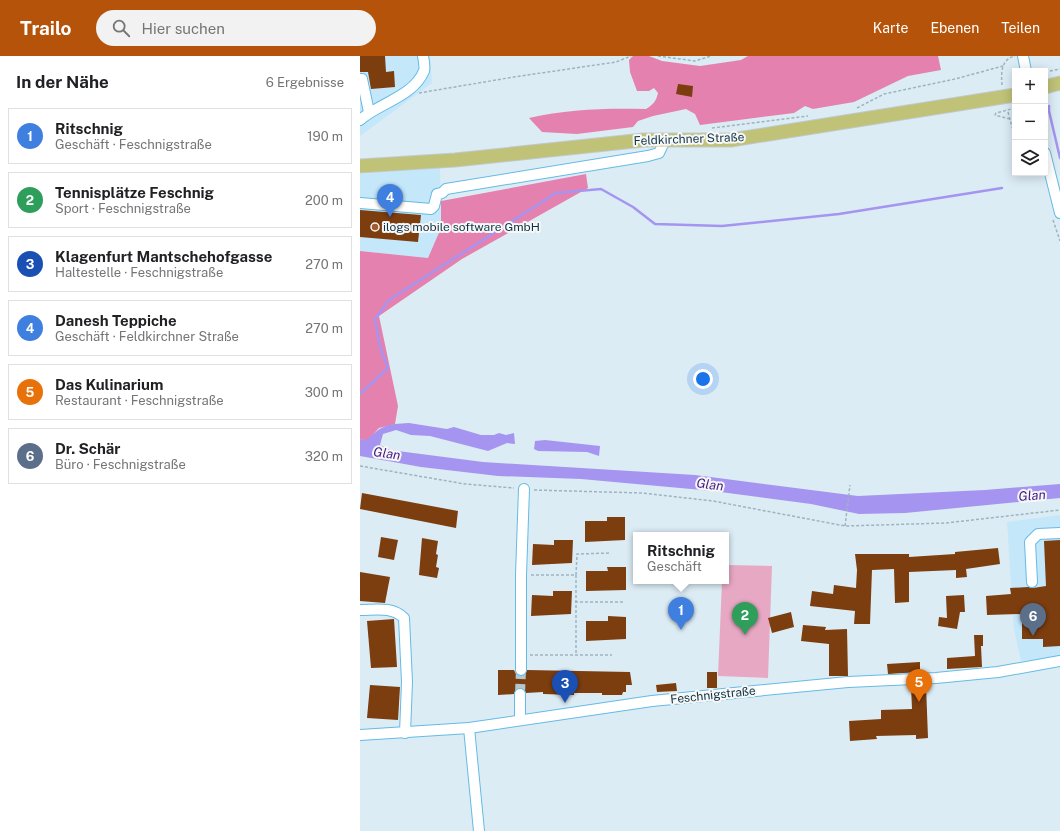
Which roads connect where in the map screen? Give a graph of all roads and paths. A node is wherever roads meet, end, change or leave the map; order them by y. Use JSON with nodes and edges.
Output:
{"nodes":[{"id":1,"x":423,"y":56,"type":"edge"},
{"id":2,"x":631,"y":56,"type":"edge"},
{"id":3,"x":658,"y":56,"type":"edge"},
{"id":4,"x":711,"y":56,"type":"edge"},
{"id":5,"x":1015,"y":56,"type":"edge"},
{"id":6,"x":1023,"y":56,"type":"edge"},
{"id":7,"x":1003,"y":66,"type":"junction"},
{"id":8,"x":1025,"y":68,"type":"edge"},
{"id":9,"x":1060,"y":69,"type":"edge"},
{"id":10,"x":1048,"y":71,"type":"edge"},
{"id":11,"x":360,"y":79,"type":"edge"},
{"id":12,"x":1060,"y":83,"type":"edge"},
{"id":13,"x":1002,"y":85,"type":"dead end"},
{"id":14,"x":1048,"y":86,"type":"edge"},
{"id":15,"x":403,"y":94,"type":"junction"},
{"id":16,"x":1012,"y":95,"type":"edge"},
{"id":17,"x":1012,"y":109,"type":"edge"},
{"id":18,"x":853,"y":110,"type":"dead end"},
{"id":19,"x":369,"y":112,"type":"junction"},
{"id":20,"x":1008,"y":112,"type":"dead end"},
{"id":21,"x":815,"y":115,"type":"dead end"},
{"id":22,"x":1010,"y":119,"type":"junction"},
{"id":23,"x":360,"y":120,"type":"edge"},
{"id":24,"x":1012,"y":124,"type":"edge"},
{"id":25,"x":708,"y":129,"type":"dead end"},
{"id":26,"x":665,"y":140,"type":"junction"},
{"id":27,"x":1048,"y":165,"type":"edge"},
{"id":28,"x":360,"y":166,"type":"edge"},
{"id":29,"x":360,"y":203,"type":"edge"},
{"id":30,"x":1060,"y":213,"type":"edge"},
{"id":31,"x":360,"y":466,"type":"edge"},
{"id":32,"x":850,"y":485,"type":"dead end"},
{"id":33,"x":524,"y":489,"type":"junction"},
{"id":34,"x":1060,"y":510,"type":"edge"},
{"id":35,"x":845,"y":526,"type":"junction"},
{"id":36,"x":1060,"y":534,"type":"edge"},
{"id":37,"x":611,"y":553,"type":"dead end"},
{"id":38,"x":521,"y":575,"type":"junction"},
{"id":39,"x":576,"y":575,"type":"junction"},
{"id":40,"x":1032,"y":582,"type":"dead end"},
{"id":41,"x":575,"y":602,"type":"junction"},
{"id":42,"x":623,"y":602,"type":"dead end"},
{"id":43,"x":360,"y":610,"type":"edge"},
{"id":44,"x":576,"y":654,"type":"junction"},
{"id":45,"x":521,"y":655,"type":"junction"},
{"id":46,"x":612,"y":655,"type":"dead end"},
{"id":47,"x":1060,"y":661,"type":"edge"},
{"id":48,"x":521,"y":670,"type":"tunnel mouth"},
{"id":49,"x":520,"y":694,"type":"tunnel mouth"},
{"id":50,"x":520,"y":720,"type":"junction"},
{"id":51,"x":469,"y":728,"type":"junction"},
{"id":52,"x":406,"y":733,"type":"junction"},
{"id":53,"x":360,"y":735,"type":"edge"},
{"id":54,"x":479,"y":831,"type":"edge"}],
"edges":[{"from":1,"to":15,"type":"street"},
{"from":2,"to":15,"type":"path"},
{"from":3,"to":4,"type":"path"},
{"from":5,"to":7,"type":"path"},
{"from":6,"to":8,"type":"street"},
{"from":7,"to":13,"type":"path"},
{"from":7,"to":18,"type":"path"},
{"from":9,"to":10,"type":"path"},
{"from":11,"to":19,"type":"street"},
{"from":12,"to":14,"type":"main road"},
{"from":15,"to":19,"type":"street"},
{"from":16,"to":26,"type":"main road","name":"Feldkirchner Straße"},
{"from":17,"to":22,"type":"path"},
{"from":19,"to":23,"type":"street"},
{"from":20,"to":22,"type":"path"},
{"from":21,"to":25,"type":"path"},
{"from":22,"to":24,"type":"path"},
{"from":26,"to":28,"type":"main road","name":"Feldkirchner Straße"},
{"from":26,"to":29,"type":"street"},
{"from":27,"to":30,"type":"street"},
{"from":31,"to":33,"type":"path"},
{"from":32,"to":35,"type":"path"},
{"from":33,"to":35,"type":"path"},
{"from":33,"to":38,"type":"street"},
{"from":34,"to":35,"type":"path"},
{"from":36,"to":40,"type":"street"},
{"from":37,"to":39,"type":"path"},
{"from":38,"to":39,"type":"path"},
{"from":38,"to":45,"type":"street"},
{"from":39,"to":41,"type":"path"},
{"from":41,"to":42,"type":"path"},
{"from":41,"to":44,"type":"path"},
{"from":43,"to":52,"type":"street"},
{"from":44,"to":45,"type":"path"},
{"from":44,"to":46,"type":"path"},
{"from":45,"to":48,"type":"street"},
{"from":47,"to":50,"type":"street","name":"Feschnigstraße"},
{"from":49,"to":50,"type":"street"},
{"from":50,"to":51,"type":"street","name":"Feschnigstraße"},
{"from":51,"to":52,"type":"street","name":"Feschnigstraße"},
{"from":51,"to":54,"type":"street"},
{"from":52,"to":53,"type":"street","name":"Feschnigstraße"}]}
